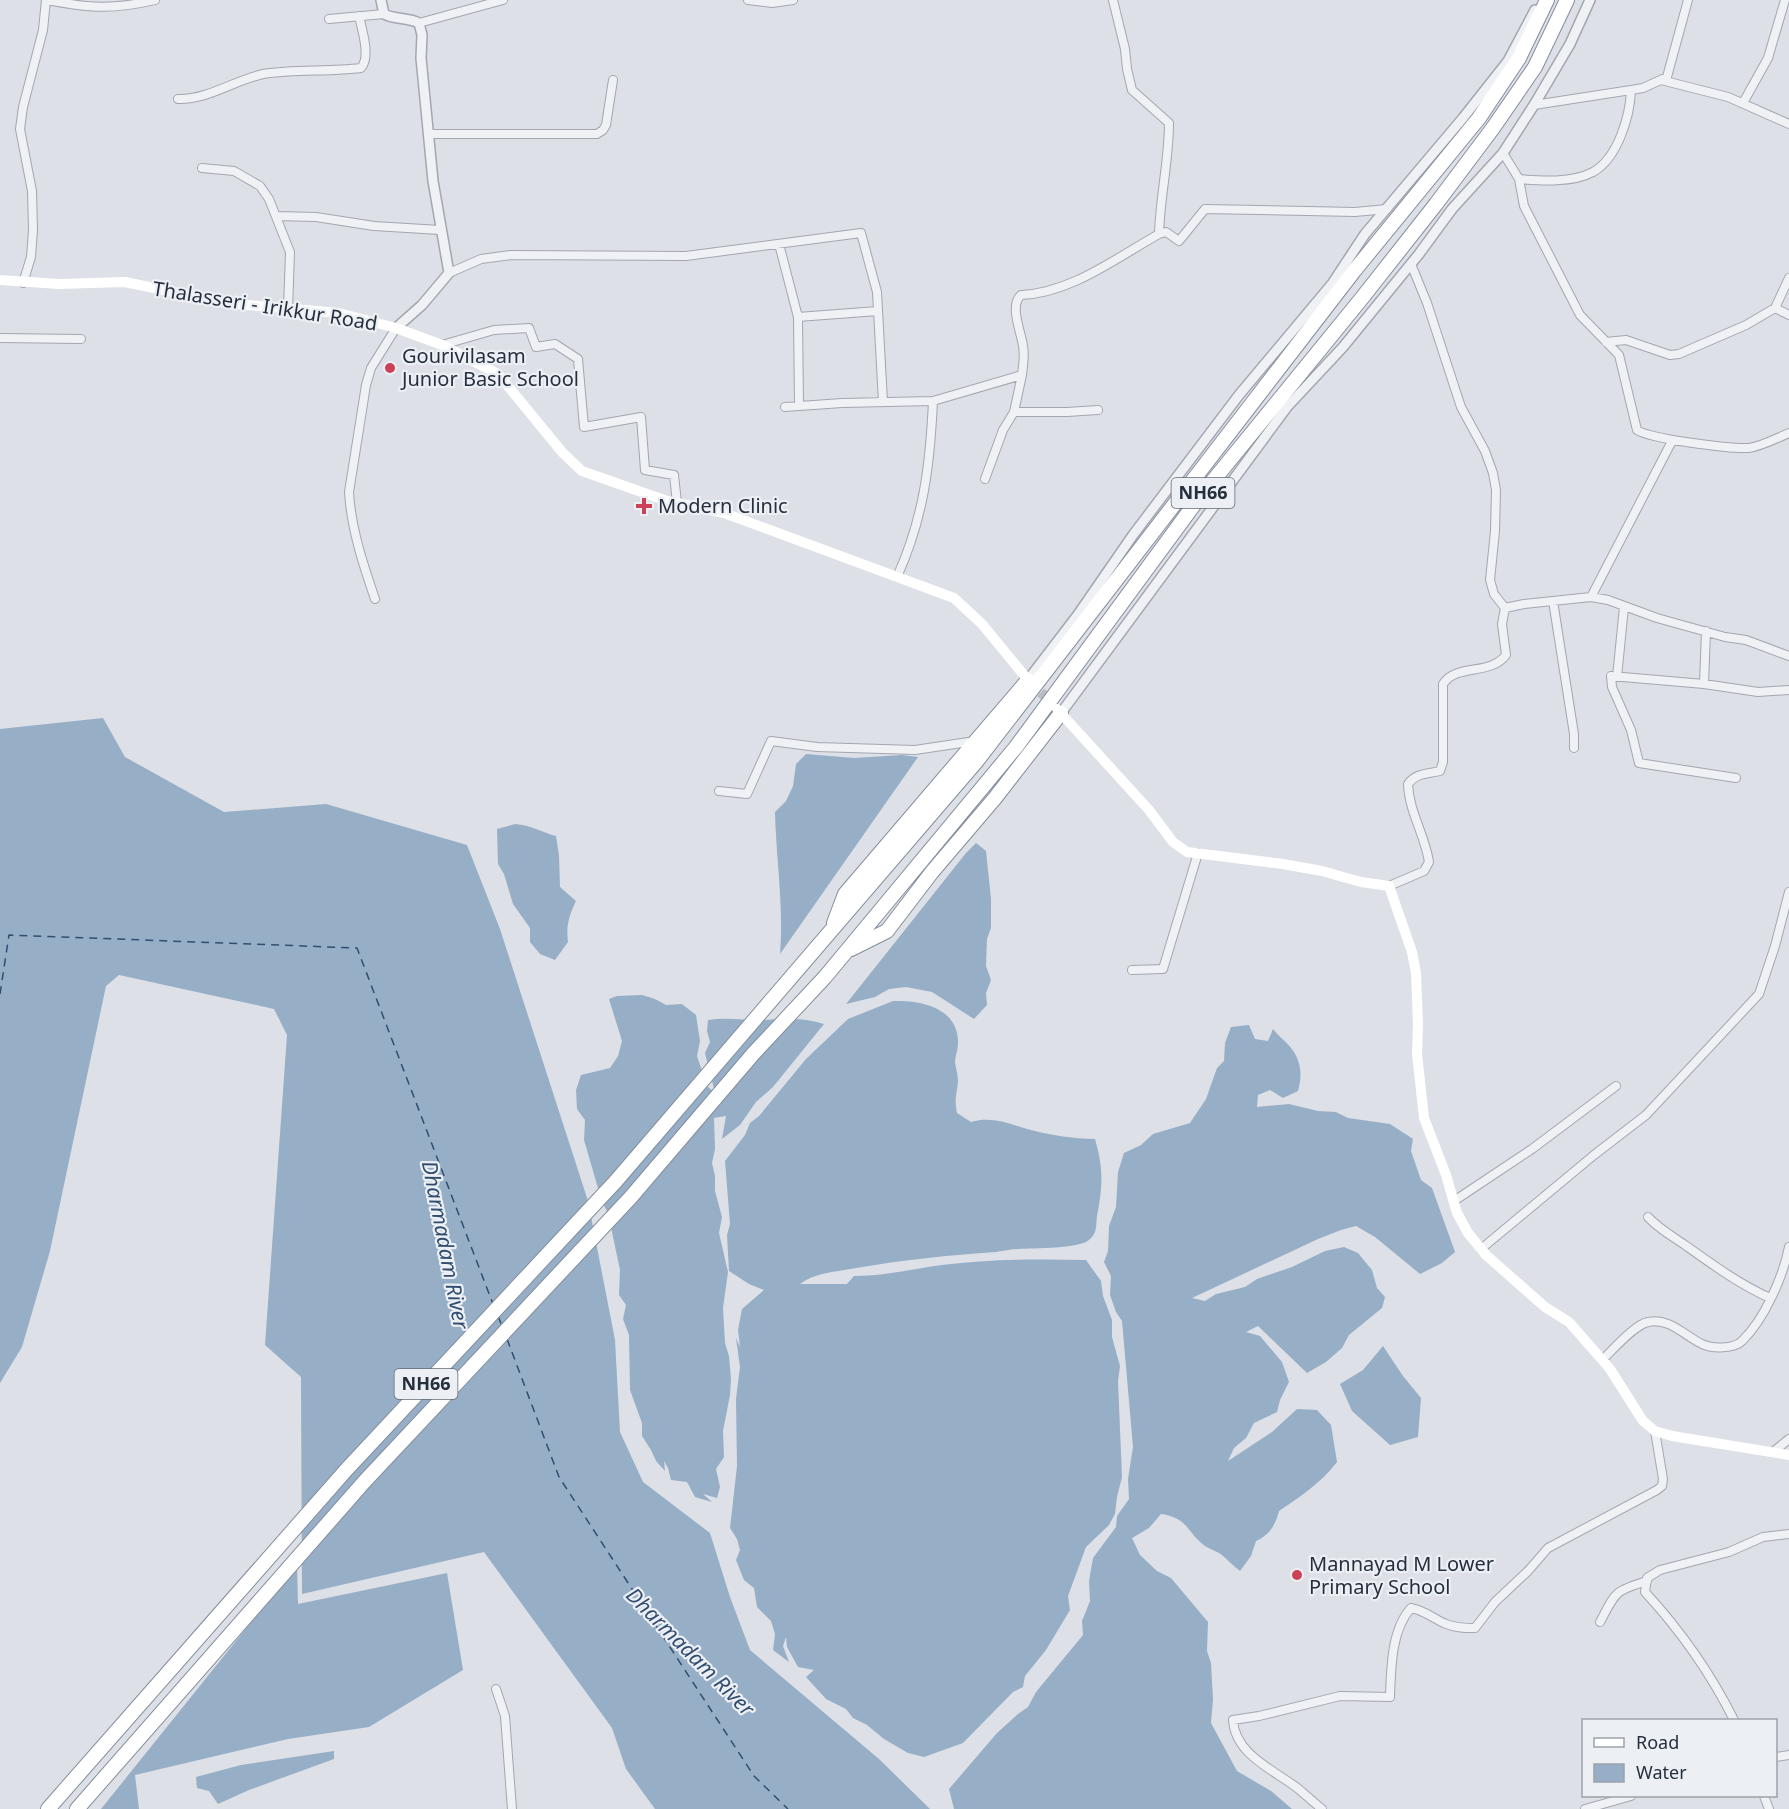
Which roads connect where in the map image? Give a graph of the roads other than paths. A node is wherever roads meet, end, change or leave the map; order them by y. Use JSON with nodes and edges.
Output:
{"nodes":[{"id":1,"x":46,"y":0,"type":"edge"},
{"id":2,"x":155,"y":0,"type":"edge"},
{"id":3,"x":381,"y":0,"type":"edge"},
{"id":4,"x":503,"y":0,"type":"edge"},
{"id":5,"x":748,"y":0,"type":"edge"},
{"id":6,"x":793,"y":0,"type":"edge"},
{"id":7,"x":1113,"y":0,"type":"edge"},
{"id":8,"x":1540,"y":0,"type":"edge"},
{"id":9,"x":1547,"y":0,"type":"edge"},
{"id":10,"x":1567,"y":0,"type":"edge"},
{"id":11,"x":1590,"y":0,"type":"edge"},
{"id":12,"x":1688,"y":0,"type":"edge"},
{"id":13,"x":1785,"y":0,"type":"edge"},
{"id":14,"x":384,"y":14,"type":"junction"},
{"id":15,"x":359,"y":16,"type":"junction"},
{"id":16,"x":329,"y":19,"type":"dead end"},
{"id":17,"x":418,"y":23,"type":"junction"},
{"id":18,"x":612,"y":80,"type":"dead end"},
{"id":19,"x":1661,"y":80,"type":"junction"},
{"id":20,"x":1631,"y":90,"type":"junction"},
{"id":21,"x":178,"y":99,"type":"dead end"},
{"id":22,"x":1743,"y":103,"type":"junction"},
{"id":23,"x":1534,"y":105,"type":"junction"},
{"id":24,"x":1789,"y":124,"type":"edge"},
{"id":25,"x":430,"y":134,"type":"junction"},
{"id":26,"x":1503,"y":153,"type":"junction"},
{"id":27,"x":202,"y":168,"type":"dead end"},
{"id":28,"x":1519,"y":179,"type":"junction"},
{"id":29,"x":1387,"y":209,"type":"junction"},
{"id":30,"x":276,"y":216,"type":"junction"},
{"id":31,"x":440,"y":230,"type":"junction"},
{"id":32,"x":1159,"y":234,"type":"junction"},
{"id":33,"x":779,"y":244,"type":"junction"},
{"id":34,"x":1411,"y":264,"type":"junction"},
{"id":35,"x":449,"y":273,"type":"junction"},
{"id":36,"x":1789,"y":278,"type":"edge"},
{"id":37,"x":0,"y":280,"type":"edge"},
{"id":38,"x":23,"y":283,"type":"junction"},
{"id":39,"x":1775,"y":308,"type":"junction"},
{"id":40,"x":288,"y":309,"type":"junction"},
{"id":41,"x":878,"y":311,"type":"junction"},
{"id":42,"x":1789,"y":315,"type":"edge"},
{"id":43,"x":798,"y":317,"type":"junction"},
{"id":44,"x":396,"y":328,"type":"junction"},
{"id":45,"x":0,"y":338,"type":"edge"},
{"id":46,"x":81,"y":339,"type":"dead end"},
{"id":47,"x":1606,"y":342,"type":"junction"},
{"id":48,"x":442,"y":345,"type":"junction"},
{"id":49,"x":1022,"y":375,"type":"junction"},
{"id":50,"x":933,"y":401,"type":"junction"},
{"id":51,"x":883,"y":402,"type":"junction"},
{"id":52,"x":800,"y":406,"type":"junction"},
{"id":53,"x":785,"y":407,"type":"dead end"},
{"id":54,"x":1098,"y":410,"type":"dead end"},
{"id":55,"x":1014,"y":412,"type":"junction"},
{"id":56,"x":1789,"y":433,"type":"edge"},
{"id":57,"x":1672,"y":441,"type":"junction"},
{"id":58,"x":986,"y":479,"type":"dead end"},
{"id":59,"x":677,"y":503,"type":"junction"},
{"id":60,"x":897,"y":576,"type":"junction"},
{"id":61,"x":1592,"y":597,"type":"junction"},
{"id":62,"x":375,"y":599,"type":"dead end"},
{"id":63,"x":1553,"y":601,"type":"junction"},
{"id":64,"x":1624,"y":607,"type":"junction"},
{"id":65,"x":1505,"y":608,"type":"junction"},
{"id":66,"x":1706,"y":631,"type":"junction"},
{"id":67,"x":1789,"y":656,"type":"edge"},
{"id":68,"x":1617,"y":677,"type":"junction"},
{"id":69,"x":1028,"y":680,"type":"junction"},
{"id":70,"x":1704,"y":684,"type":"junction"},
{"id":71,"x":1789,"y":690,"type":"edge"},
{"id":72,"x":1059,"y":711,"type":"junction"},
{"id":73,"x":975,"y":741,"type":"junction"},
{"id":74,"x":1574,"y":748,"type":"dead end"},
{"id":75,"x":1736,"y":778,"type":"dead end"},
{"id":76,"x":719,"y":791,"type":"dead end"},
{"id":77,"x":1198,"y":853,"type":"junction"},
{"id":78,"x":1389,"y":886,"type":"junction"},
{"id":79,"x":1789,"y":892,"type":"edge"},
{"id":80,"x":830,"y":933,"type":"junction"},
{"id":81,"x":847,"y":951,"type":"junction"},
{"id":82,"x":1132,"y":970,"type":"dead end"},
{"id":83,"x":1616,"y":1086,"type":"dead end"},
{"id":84,"x":1454,"y":1201,"type":"junction"},
{"id":85,"x":1648,"y":1217,"type":"dead end"},
{"id":86,"x":1789,"y":1247,"type":"edge"},
{"id":87,"x":1481,"y":1248,"type":"junction"},
{"id":88,"x":1770,"y":1298,"type":"junction"},
{"id":89,"x":1602,"y":1360,"type":"junction"},
{"id":90,"x":1655,"y":1431,"type":"junction"},
{"id":91,"x":1789,"y":1438,"type":"edge"},
{"id":92,"x":1773,"y":1452,"type":"junction"},
{"id":93,"x":1789,"y":1455,"type":"edge"},
{"id":94,"x":1789,"y":1534,"type":"edge"},
{"id":95,"x":1647,"y":1581,"type":"junction"},
{"id":96,"x":1600,"y":1622,"type":"dead end"},
{"id":97,"x":496,"y":1689,"type":"dead end"},
{"id":98,"x":1734,"y":1719,"type":"edge"},
{"id":99,"x":1627,"y":1797,"type":"edge"},
{"id":100,"x":48,"y":1809,"type":"edge"},
{"id":101,"x":77,"y":1809,"type":"edge"},
{"id":102,"x":512,"y":1809,"type":"edge"},
{"id":103,"x":1322,"y":1809,"type":"edge"},
{"id":104,"x":1585,"y":1809,"type":"edge"}],
"edges":[{"from":1,"to":2,"type":"street"},
{"from":1,"to":38,"type":"street"},
{"from":3,"to":14,"type":"street"},
{"from":4,"to":17,"type":"street"},
{"from":5,"to":6,"type":"street"},
{"from":7,"to":32,"type":"street"},
{"from":8,"to":29,"type":"street"},
{"from":9,"to":80,"type":"highway","number":"NH66"},
{"from":10,"to":81,"type":"highway","number":"NH66"},
{"from":11,"to":23,"type":"street"},
{"from":12,"to":19,"type":"street"},
{"from":13,"to":22,"type":"street"},
{"from":14,"to":15,"type":"street"},
{"from":14,"to":17,"type":"street"},
{"from":15,"to":16,"type":"street"},
{"from":15,"to":21,"type":"street"},
{"from":17,"to":25,"type":"street"},
{"from":18,"to":25,"type":"street"},
{"from":19,"to":20,"type":"street"},
{"from":19,"to":22,"type":"street"},
{"from":20,"to":23,"type":"street"},
{"from":20,"to":28,"type":"street"},
{"from":22,"to":24,"type":"street"},
{"from":23,"to":26,"type":"street"},
{"from":25,"to":31,"type":"street"},
{"from":26,"to":28,"type":"street"},
{"from":26,"to":34,"type":"street"},
{"from":27,"to":30,"type":"street"},
{"from":28,"to":47,"type":"street"},
{"from":29,"to":32,"type":"street"},
{"from":29,"to":69,"type":"street"},
{"from":30,"to":31,"type":"street"},
{"from":30,"to":40,"type":"street"},
{"from":31,"to":35,"type":"street"},
{"from":32,"to":49,"type":"street"},
{"from":33,"to":35,"type":"street"},
{"from":33,"to":41,"type":"street"},
{"from":33,"to":43,"type":"street"},
{"from":34,"to":65,"type":"street"},
{"from":34,"to":72,"type":"street"},
{"from":35,"to":44,"type":"street"},
{"from":36,"to":39,"type":"street"},
{"from":37,"to":38,"type":"main road","name":"Thalasseri - Irikkur Road"},
{"from":38,"to":40,"type":"main road","name":"Thalasseri - Irikkur Road"},
{"from":39,"to":42,"type":"street"},
{"from":39,"to":47,"type":"street"},
{"from":40,"to":44,"type":"main road","name":"Thalasseri - Irikkur Road"},
{"from":41,"to":43,"type":"street"},
{"from":41,"to":51,"type":"street"},
{"from":43,"to":52,"type":"street"},
{"from":44,"to":48,"type":"main road","name":"Thalasseri - Irikkur Road"},
{"from":44,"to":62,"type":"street"},
{"from":45,"to":46,"type":"street"},
{"from":47,"to":57,"type":"street"},
{"from":48,"to":59,"type":"main road","name":"Thalasseri - Irikkur Road"},
{"from":48,"to":59,"type":"street"},
{"from":49,"to":50,"type":"street"},
{"from":49,"to":55,"type":"street"},
{"from":50,"to":51,"type":"street"},
{"from":50,"to":60,"type":"street"},
{"from":51,"to":52,"type":"street"},
{"from":52,"to":53,"type":"street"},
{"from":54,"to":55,"type":"street"},
{"from":55,"to":58,"type":"street"},
{"from":56,"to":57,"type":"street"},
{"from":57,"to":61,"type":"street"},
{"from":59,"to":60,"type":"main road","name":"Thalasseri - Irikkur Road"},
{"from":60,"to":69,"type":"main road","name":"Thalasseri - Irikkur Road"},
{"from":61,"to":63,"type":"street"},
{"from":61,"to":64,"type":"street"},
{"from":63,"to":65,"type":"street"},
{"from":63,"to":74,"type":"street"},
{"from":64,"to":66,"type":"street"},
{"from":64,"to":68,"type":"street"},
{"from":65,"to":78,"type":"street"},
{"from":66,"to":67,"type":"street"},
{"from":66,"to":70,"type":"street"},
{"from":68,"to":70,"type":"street"},
{"from":68,"to":75,"type":"street"},
{"from":69,"to":73,"type":"highway"},
{"from":70,"to":71,"type":"street"},
{"from":72,"to":77,"type":"main road"},
{"from":72,"to":81,"type":"highway"},
{"from":73,"to":76,"type":"street"},
{"from":73,"to":80,"type":"highway"},
{"from":77,"to":78,"type":"main road"},
{"from":77,"to":82,"type":"street"},
{"from":78,"to":84,"type":"main road"},
{"from":79,"to":87,"type":"street"},
{"from":80,"to":100,"type":"highway","number":"NH66"},
{"from":81,"to":101,"type":"highway","number":"NH66"},
{"from":83,"to":84,"type":"street"},
{"from":84,"to":87,"type":"main road"},
{"from":85,"to":88,"type":"street"},
{"from":86,"to":88,"type":"street"},
{"from":87,"to":89,"type":"main road"},
{"from":88,"to":89,"type":"street"},
{"from":89,"to":90,"type":"main road"},
{"from":90,"to":92,"type":"main road"},
{"from":90,"to":103,"type":"street"},
{"from":91,"to":92,"type":"street"},
{"from":92,"to":93,"type":"main road"},
{"from":94,"to":95,"type":"street"},
{"from":95,"to":96,"type":"street"},
{"from":95,"to":98,"type":"street"},
{"from":97,"to":102,"type":"street"},
{"from":99,"to":104,"type":"street"}]}
